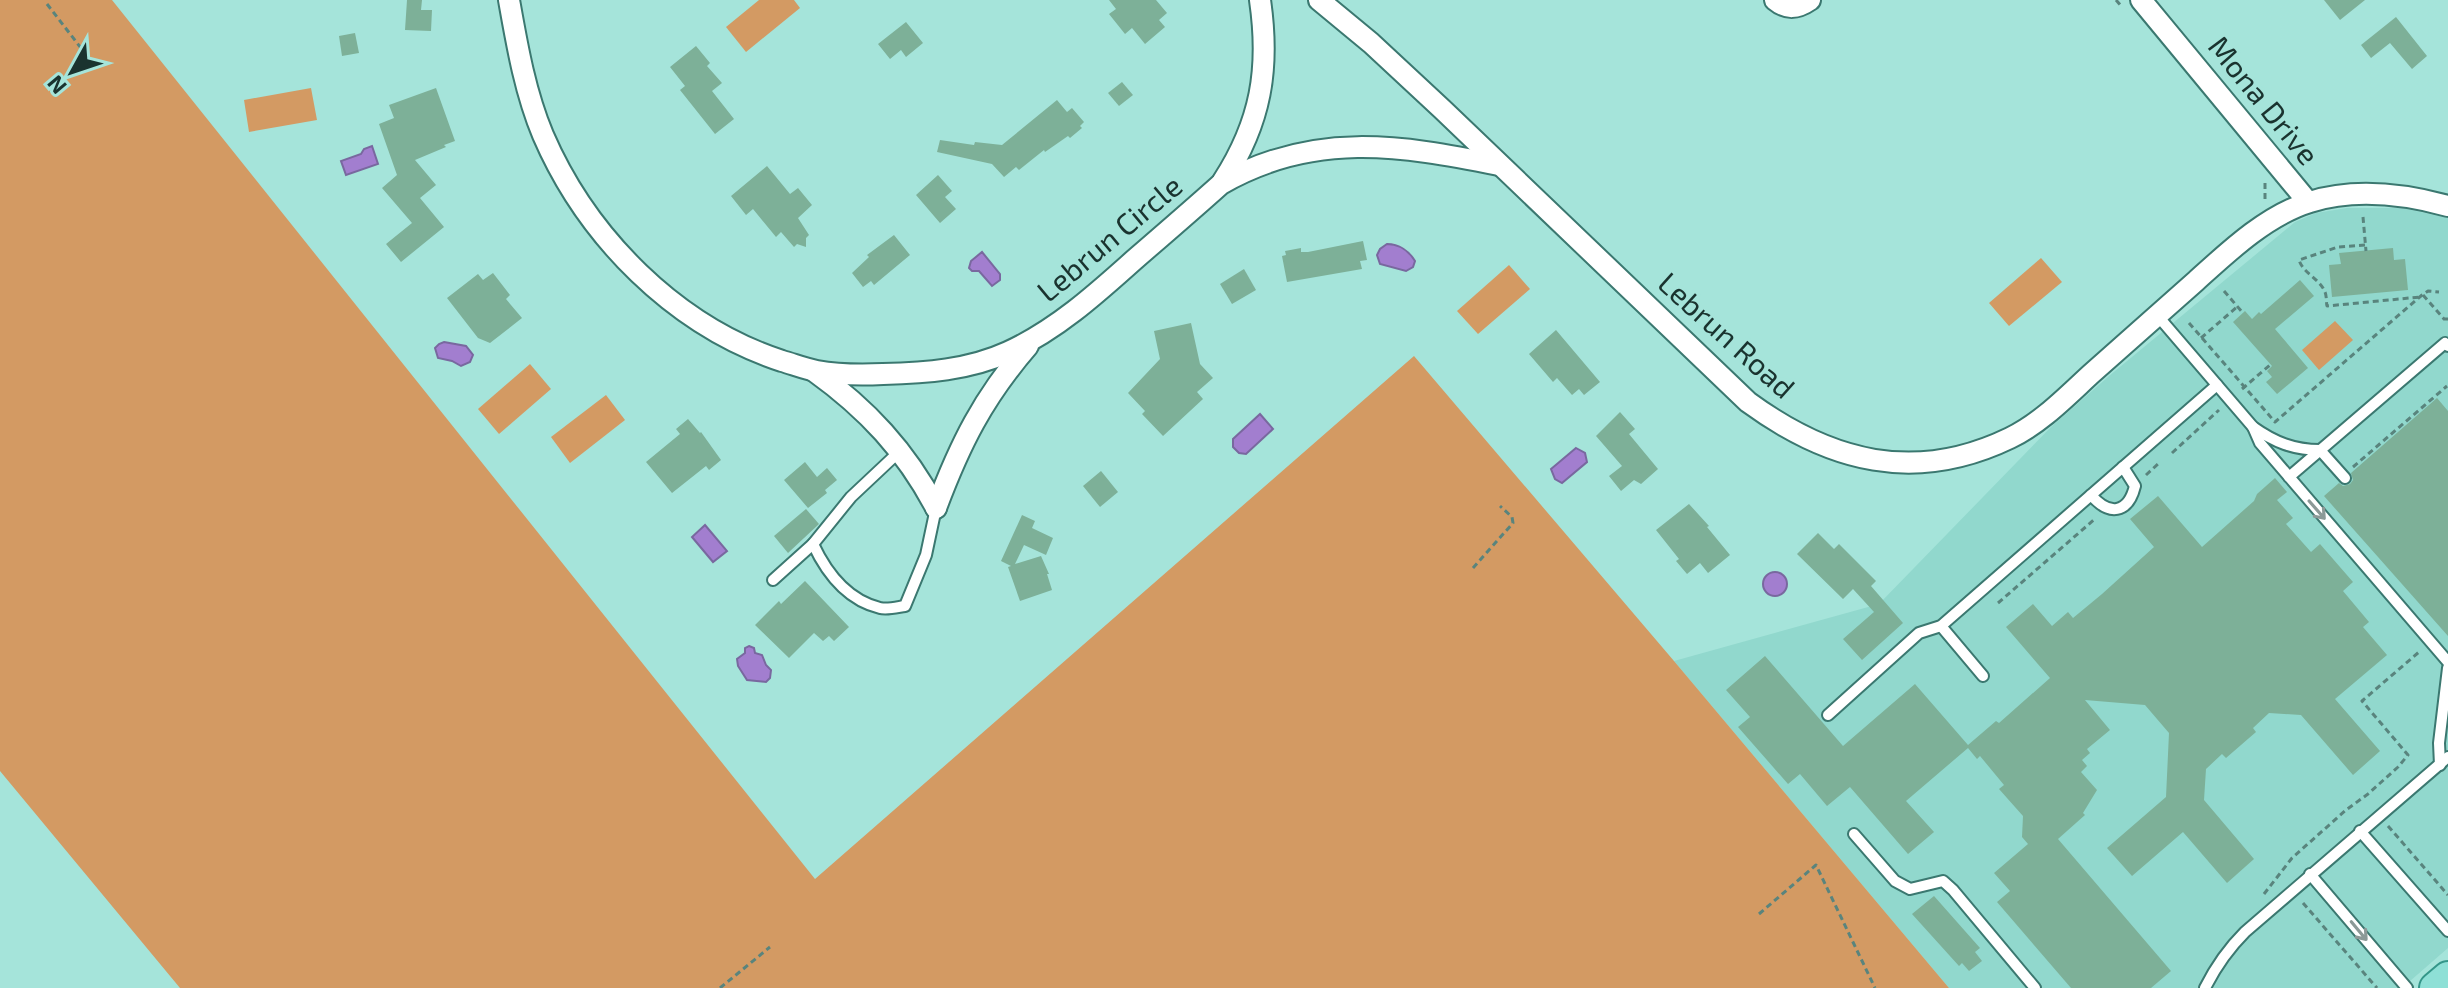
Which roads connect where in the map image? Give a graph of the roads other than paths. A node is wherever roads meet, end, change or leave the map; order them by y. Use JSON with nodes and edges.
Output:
{"nodes":[{"id":1,"x":509,"y":0,"type":"edge"},
{"id":2,"x":1260,"y":0,"type":"edge"},
{"id":3,"x":1319,"y":0,"type":"edge"},
{"id":4,"x":1775,"y":0,"type":"edge"},
{"id":5,"x":1810,"y":0,"type":"edge"},
{"id":6,"x":2141,"y":0,"type":"edge"},
{"id":7,"x":1499,"y":165,"type":"junction"},
{"id":8,"x":1221,"y":184,"type":"junction"},
{"id":9,"x":2308,"y":202,"type":"junction"},
{"id":10,"x":2448,"y":206,"type":"edge"},
{"id":11,"x":2157,"y":315,"type":"junction"},
{"id":12,"x":1036,"y":338,"type":"junction"},
{"id":13,"x":2448,"y":346,"type":"edge"},
{"id":14,"x":814,"y":371,"type":"junction"},
{"id":15,"x":2217,"y":385,"type":"junction"},
{"id":16,"x":2253,"y":427,"type":"junction"},
{"id":17,"x":901,"y":450,"type":"junction"},
{"id":18,"x":2320,"y":450,"type":"junction"},
{"id":19,"x":2123,"y":467,"type":"junction"},
{"id":20,"x":2347,"y":474,"type":"road end"},
{"id":21,"x":2289,"y":477,"type":"junction"},
{"id":22,"x":2091,"y":495,"type":"junction"},
{"id":23,"x":936,"y":508,"type":"junction"},
{"id":24,"x":813,"y":544,"type":"junction"},
{"id":25,"x":773,"y":580,"type":"dead end"},
{"id":26,"x":1941,"y":626,"type":"junction"},
{"id":27,"x":2448,"y":665,"type":"edge"},
{"id":28,"x":1983,"y":676,"type":"dead end"},
{"id":29,"x":1828,"y":715,"type":"dead end"},
{"id":30,"x":2444,"y":761,"type":"edge"},
{"id":31,"x":2360,"y":831,"type":"junction"},
{"id":32,"x":1854,"y":834,"type":"dead end"},
{"id":33,"x":2310,"y":874,"type":"junction"},
{"id":34,"x":2448,"y":931,"type":"edge"},
{"id":35,"x":2448,"y":977,"type":"edge"},
{"id":36,"x":2035,"y":988,"type":"edge"},
{"id":37,"x":2205,"y":988,"type":"edge"},
{"id":38,"x":2407,"y":988,"type":"edge"},
{"id":39,"x":2435,"y":988,"type":"edge"}],
"edges":[{"from":1,"to":14,"type":"street","name":"Lebrun Circle"},
{"from":2,"to":8,"type":"street","name":"Lebrun Circle"},
{"from":3,"to":7,"type":"street","name":"Lebrun Road"},
{"from":4,"to":5,"type":"street"},
{"from":6,"to":9,"type":"street","name":"Mona Drive"},
{"from":7,"to":8,"type":"street","name":"Lebrun Circle"},
{"from":7,"to":11,"type":"street","name":"Lebrun Road"},
{"from":8,"to":12,"type":"street","name":"Lebrun Circle"},
{"from":9,"to":10,"type":"street","name":"Lebrun Road"},
{"from":9,"to":11,"type":"street","name":"Lebrun Road"},
{"from":11,"to":15,"type":"lane"},
{"from":12,"to":14,"type":"street","name":"Lebrun Circle"},
{"from":12,"to":23,"type":"street","name":"Lebrun Circle"},
{"from":13,"to":18,"type":"lane"},
{"from":14,"to":17,"type":"street","name":"Lebrun Circle"},
{"from":15,"to":16,"type":"lane"},
{"from":15,"to":19,"type":"lane"},
{"from":16,"to":18,"type":"lane"},
{"from":16,"to":21,"type":"lane"},
{"from":17,"to":23,"type":"street","name":"Lebrun Circle"},
{"from":17,"to":24,"type":"lane"},
{"from":18,"to":20,"type":"lane"},
{"from":18,"to":21,"type":"lane"},
{"from":19,"to":22,"type":"lane"},
{"from":19,"to":22,"type":"lane"},
{"from":21,"to":27,"type":"lane","one_way":true},
{"from":22,"to":26,"type":"lane"},
{"from":23,"to":24,"type":"lane"},
{"from":24,"to":25,"type":"lane"},
{"from":26,"to":28,"type":"lane"},
{"from":26,"to":29,"type":"lane"},
{"from":27,"to":30,"type":"lane"},
{"from":30,"to":31,"type":"lane"},
{"from":31,"to":33,"type":"lane"},
{"from":31,"to":34,"type":"lane"},
{"from":32,"to":36,"type":"lane"},
{"from":33,"to":37,"type":"lane"},
{"from":33,"to":38,"type":"lane","one_way":true},
{"from":35,"to":39,"type":"main road"}]}
